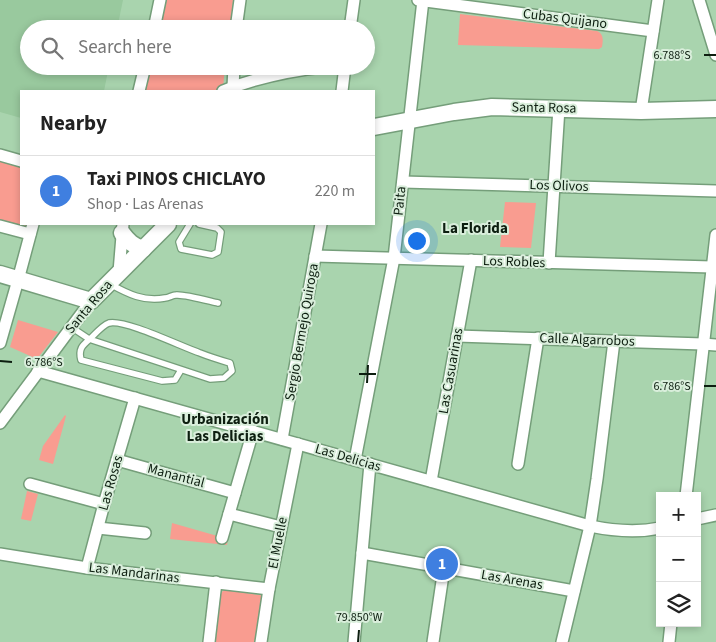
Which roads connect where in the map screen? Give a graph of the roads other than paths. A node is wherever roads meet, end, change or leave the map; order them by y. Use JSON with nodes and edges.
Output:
{"nodes":[{"id":1,"x":160,"y":0,"type":"edge"},
{"id":2,"x":240,"y":0,"type":"edge"},
{"id":3,"x":354,"y":0,"type":"edge"},
{"id":4,"x":418,"y":0,"type":"edge"},
{"id":5,"x":423,"y":0,"type":"edge"},
{"id":6,"x":658,"y":0,"type":"edge"},
{"id":7,"x":699,"y":0,"type":"edge"},
{"id":8,"x":156,"y":20,"type":"edge"},
{"id":9,"x":237,"y":20,"type":"edge"},
{"id":10,"x":351,"y":20,"type":"edge"},
{"id":11,"x":653,"y":31,"type":"junction"},
{"id":12,"x":716,"y":55,"type":"edge"},
{"id":13,"x":143,"y":75,"type":"edge"},
{"id":14,"x":232,"y":75,"type":"edge"},
{"id":15,"x":276,"y":75,"type":"edge"},
{"id":16,"x":344,"y":75,"type":"edge"},
{"id":17,"x":228,"y":89,"type":"edge"},
{"id":18,"x":139,"y":90,"type":"edge"},
{"id":19,"x":342,"y":90,"type":"edge"},
{"id":20,"x":559,"y":108,"type":"junction"},
{"id":21,"x":716,"y":109,"type":"edge"},
{"id":22,"x":641,"y":111,"type":"junction"},
{"id":23,"x":410,"y":121,"type":"junction"},
{"id":24,"x":375,"y":127,"type":"edge"},
{"id":25,"x":0,"y":155,"type":"edge"},
{"id":26,"x":20,"y":161,"type":"edge"},
{"id":27,"x":403,"y":182,"type":"junction"},
{"id":28,"x":554,"y":186,"type":"junction"},
{"id":29,"x":716,"y":191,"type":"edge"},
{"id":30,"x":167,"y":225,"type":"edge"},
{"id":31,"x":189,"y":225,"type":"edge"},
{"id":32,"x":204,"y":225,"type":"edge"},
{"id":33,"x":321,"y":225,"type":"edge"},
{"id":34,"x":0,"y":226,"type":"edge"},
{"id":35,"x":122,"y":228,"type":"edge"},
{"id":36,"x":31,"y":229,"type":"edge"},
{"id":37,"x":716,"y":236,"type":"edge"},
{"id":38,"x":143,"y":249,"type":"junction"},
{"id":39,"x":315,"y":256,"type":"junction"},
{"id":40,"x":394,"y":258,"type":"junction"},
{"id":41,"x":471,"y":260,"type":"junction"},
{"id":42,"x":549,"y":262,"type":"junction"},
{"id":43,"x":712,"y":267,"type":"junction"},
{"id":44,"x":0,"y":274,"type":"edge"},
{"id":45,"x":114,"y":278,"type":"junction"},
{"id":46,"x":18,"y":280,"type":"junction"},
{"id":47,"x":91,"y":301,"type":"junction"},
{"id":48,"x":218,"y":303,"type":"dead end"},
{"id":49,"x":71,"y":327,"type":"junction"},
{"id":50,"x":457,"y":336,"type":"junction"},
{"id":51,"x":538,"y":338,"type":"junction"},
{"id":52,"x":90,"y":339,"type":"junction"},
{"id":53,"x":614,"y":341,"type":"junction"},
{"id":54,"x":0,"y":343,"type":"edge"},
{"id":55,"x":703,"y":344,"type":"junction"},
{"id":56,"x":716,"y":346,"type":"edge"},
{"id":57,"x":38,"y":370,"type":"junction"},
{"id":58,"x":181,"y":370,"type":"junction"},
{"id":59,"x":135,"y":398,"type":"junction"},
{"id":60,"x":0,"y":423,"type":"edge"},
{"id":61,"x":253,"y":431,"type":"junction"},
{"id":62,"x":282,"y":439,"type":"junction"},
{"id":63,"x":298,"y":444,"type":"junction"},
{"id":64,"x":117,"y":460,"type":"junction"},
{"id":65,"x":355,"y":460,"type":"junction"},
{"id":66,"x":370,"y":464,"type":"junction"},
{"id":67,"x":518,"y":464,"type":"dead end"},
{"id":68,"x":431,"y":481,"type":"junction"},
{"id":69,"x":30,"y":484,"type":"dead end"},
{"id":70,"x":686,"y":492,"type":"edge"},
{"id":71,"x":235,"y":493,"type":"junction"},
{"id":72,"x":104,"y":504,"type":"junction"},
{"id":73,"x":229,"y":514,"type":"junction"},
{"id":74,"x":716,"y":515,"type":"edge"},
{"id":75,"x":701,"y":519,"type":"edge"},
{"id":76,"x":590,"y":526,"type":"junction"},
{"id":77,"x":282,"y":527,"type":"junction"},
{"id":78,"x":98,"y":528,"type":"junction"},
{"id":79,"x":656,"y":529,"type":"edge"},
{"id":80,"x":145,"y":533,"type":"dead end"},
{"id":81,"x":222,"y":538,"type":"dead end"},
{"id":82,"x":362,"y":553,"type":"junction"},
{"id":83,"x":0,"y":554,"type":"edge"},
{"id":84,"x":87,"y":568,"type":"junction"},
{"id":85,"x":444,"y":568,"type":"junction"},
{"id":86,"x":216,"y":582,"type":"junction"},
{"id":87,"x":269,"y":589,"type":"junction"},
{"id":88,"x":574,"y":591,"type":"junction"},
{"id":89,"x":671,"y":627,"type":"edge"},
{"id":90,"x":208,"y":642,"type":"edge"},
{"id":91,"x":261,"y":642,"type":"edge"},
{"id":92,"x":354,"y":642,"type":"edge"},
{"id":93,"x":433,"y":642,"type":"edge"},
{"id":94,"x":562,"y":642,"type":"edge"},
{"id":95,"x":669,"y":642,"type":"edge"}],
"edges":[{"from":1,"to":8,"type":"street"},
{"from":2,"to":9,"type":"street"},
{"from":3,"to":10,"type":"street"},
{"from":4,"to":5,"type":"street","name":"Cubas Quijano"},
{"from":5,"to":11,"type":"street","name":"Cubas Quijano"},
{"from":5,"to":23,"type":"street","name":"Paita"},
{"from":6,"to":11,"type":"street"},
{"from":7,"to":12,"type":"street"},
{"from":11,"to":22,"type":"street"},
{"from":13,"to":18,"type":"street"},
{"from":14,"to":17,"type":"street"},
{"from":15,"to":17,"type":"street"},
{"from":16,"to":19,"type":"street"},
{"from":20,"to":22,"type":"street","name":"Santa Rosa"},
{"from":20,"to":23,"type":"street","name":"Santa Rosa"},
{"from":20,"to":28,"type":"street"},
{"from":21,"to":22,"type":"street","name":"Santa Rosa"},
{"from":23,"to":24,"type":"street","name":"Santa Rosa"},
{"from":23,"to":27,"type":"street","name":"Paita"},
{"from":25,"to":26,"type":"street"},
{"from":27,"to":28,"type":"street","name":"Los Olivos"},
{"from":27,"to":40,"type":"street","name":"Paita"},
{"from":28,"to":29,"type":"street","name":"Los Olivos"},
{"from":28,"to":42,"type":"street"},
{"from":30,"to":38,"type":"street","name":"Santa Rosa"},
{"from":31,"to":32,"type":"lane"},
{"from":33,"to":39,"type":"street","name":"Sergio Bermejo Quiroga"},
{"from":34,"to":36,"type":"street"},
{"from":35,"to":38,"type":"street"},
{"from":35,"to":45,"type":"street"},
{"from":36,"to":46,"type":"street"},
{"from":37,"to":43,"type":"street"},
{"from":38,"to":45,"type":"street","name":"Santa Rosa"},
{"from":39,"to":40,"type":"street","name":"Los Robles"},
{"from":39,"to":62,"type":"street","name":"Sergio Bermejo Quiroga"},
{"from":40,"to":41,"type":"street","name":"Los Robles"},
{"from":40,"to":65,"type":"street","name":"Paita"},
{"from":41,"to":42,"type":"street","name":"Los Robles"},
{"from":41,"to":50,"type":"street","name":"Las Casuarinas"},
{"from":42,"to":43,"type":"street","name":"Los Robles"},
{"from":43,"to":55,"type":"street"},
{"from":44,"to":46,"type":"street"},
{"from":45,"to":47,"type":"street","name":"Santa Rosa"},
{"from":45,"to":48,"type":"lane"},
{"from":46,"to":47,"type":"street"},
{"from":46,"to":54,"type":"street"},
{"from":47,"to":49,"type":"street","name":"Santa Rosa"},
{"from":49,"to":52,"type":"lane"},
{"from":49,"to":57,"type":"street","name":"Santa Rosa"},
{"from":50,"to":51,"type":"street","name":"Calle Algarrobos"},
{"from":50,"to":68,"type":"street","name":"Las Casuarinas"},
{"from":51,"to":53,"type":"street","name":"Calle Algarrobos"},
{"from":51,"to":67,"type":"street"},
{"from":52,"to":58,"type":"lane"},
{"from":52,"to":58,"type":"lane"},
{"from":52,"to":58,"type":"lane"},
{"from":53,"to":55,"type":"street","name":"Calle Algarrobos"},
{"from":53,"to":76,"type":"street"},
{"from":55,"to":56,"type":"street","name":"Calle Algarrobos"},
{"from":55,"to":70,"type":"street"},
{"from":57,"to":59,"type":"street","name":"Las Delicias"},
{"from":57,"to":60,"type":"street","name":"Santa Rosa"},
{"from":59,"to":61,"type":"street","name":"Las Delicias"},
{"from":59,"to":64,"type":"street","name":"Las Rosas"},
{"from":61,"to":62,"type":"street","name":"Las Delicias"},
{"from":61,"to":71,"type":"street"},
{"from":62,"to":63,"type":"street","name":"Las Delicias"},
{"from":63,"to":65,"type":"street","name":"Las Delicias"},
{"from":63,"to":77,"type":"street","name":"El Muelle"},
{"from":64,"to":71,"type":"street","name":"Manantial"},
{"from":64,"to":72,"type":"street","name":"Las Rosas"},
{"from":65,"to":66,"type":"street","name":"Las Delicias"},
{"from":66,"to":68,"type":"street","name":"Las Delicias"},
{"from":66,"to":82,"type":"street"},
{"from":68,"to":76,"type":"street","name":"Las Delicias"},
{"from":69,"to":72,"type":"street"},
{"from":71,"to":73,"type":"street"},
{"from":72,"to":78,"type":"street","name":"Las Rosas"},
{"from":73,"to":77,"type":"street"},
{"from":73,"to":81,"type":"street"},
{"from":74,"to":75,"type":"street"},
{"from":76,"to":79,"type":"street","name":"Las Delicias"},
{"from":76,"to":88,"type":"street"},
{"from":77,"to":87,"type":"street","name":"El Muelle"},
{"from":78,"to":80,"type":"street"},
{"from":78,"to":84,"type":"street","name":"Las Rosas"},
{"from":82,"to":85,"type":"street","name":"Las Arenas"},
{"from":82,"to":92,"type":"street"},
{"from":83,"to":84,"type":"street","name":"Las Mandarinas"},
{"from":84,"to":86,"type":"street","name":"Las Mandarinas"},
{"from":85,"to":88,"type":"street","name":"Las Arenas"},
{"from":85,"to":93,"type":"street"},
{"from":86,"to":87,"type":"street","name":"Las Mandarinas"},
{"from":86,"to":90,"type":"street"},
{"from":87,"to":91,"type":"street","name":"El Muelle"},
{"from":88,"to":94,"type":"street"},
{"from":89,"to":95,"type":"street"}]}
